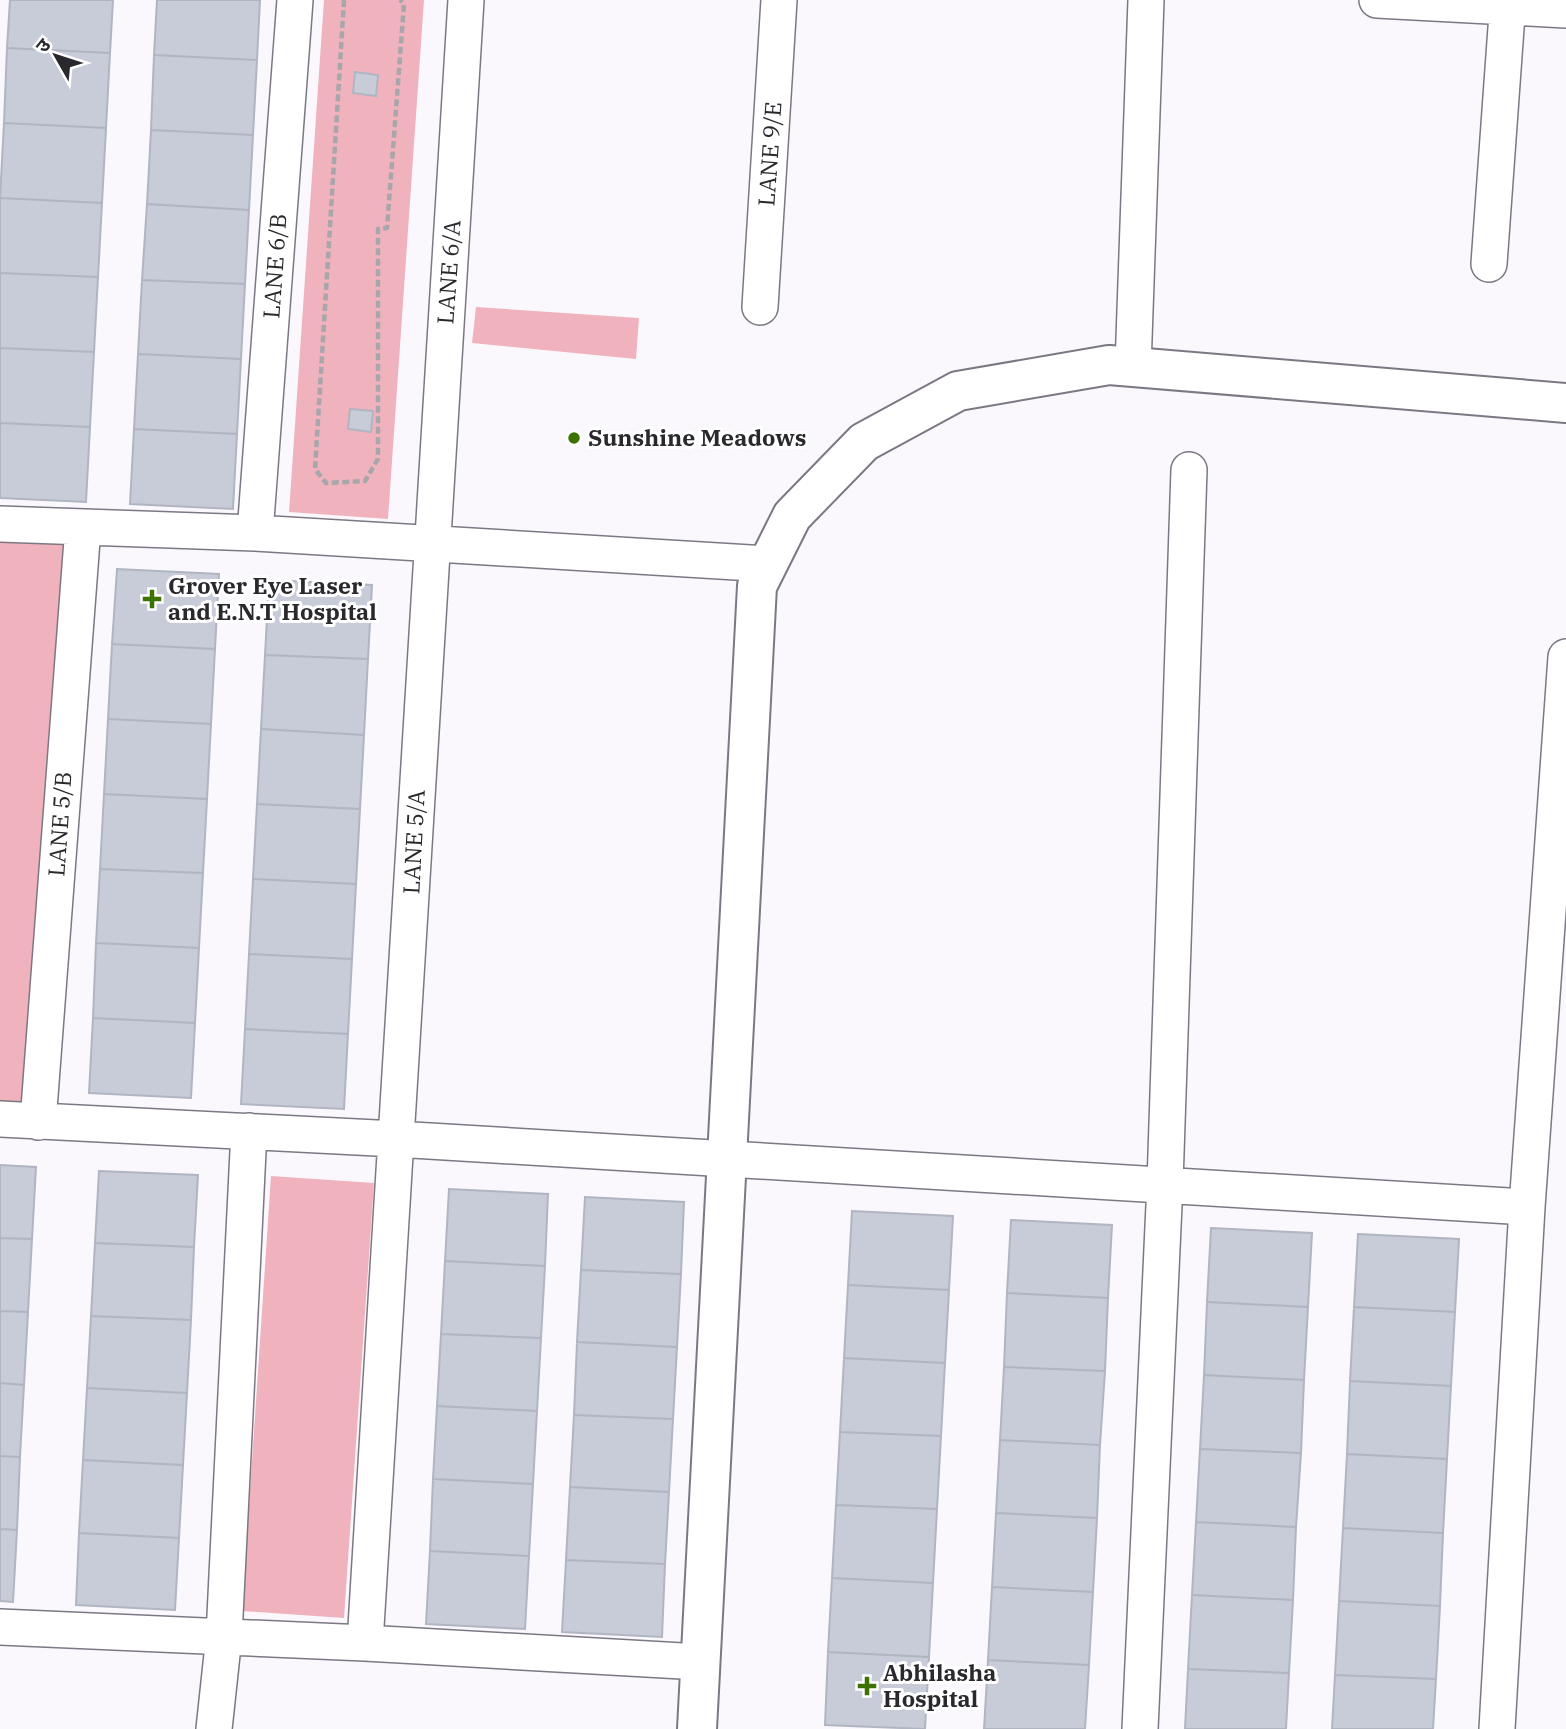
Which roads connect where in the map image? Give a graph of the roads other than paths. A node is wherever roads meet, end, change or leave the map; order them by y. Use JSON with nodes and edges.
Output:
{"nodes":[{"id":1,"x":295,"y":0,"type":"edge"},
{"id":2,"x":466,"y":0,"type":"edge"},
{"id":3,"x":779,"y":0,"type":"edge"},
{"id":4,"x":1146,"y":0,"type":"edge"},
{"id":5,"x":1377,"y":0,"type":"edge"},
{"id":6,"x":1507,"y":4,"type":"edge"},
{"id":7,"x":1566,"y":10,"type":"edge"},
{"id":8,"x":1489,"y":264,"type":"dead end"},
{"id":9,"x":760,"y":307,"type":"dead end"},
{"id":10,"x":1133,"y":367,"type":"junction"},
{"id":11,"x":1566,"y":404,"type":"edge"},
{"id":12,"x":1189,"y":470,"type":"dead end"},
{"id":13,"x":0,"y":524,"type":"edge"},
{"id":14,"x":83,"y":527,"type":"junction"},
{"id":15,"x":255,"y":533,"type":"junction"},
{"id":16,"x":432,"y":545,"type":"junction"},
{"id":17,"x":769,"y":564,"type":"junction"},
{"id":18,"x":1566,"y":657,"type":"edge"},
{"id":19,"x":0,"y":1119,"type":"edge"},
{"id":20,"x":38,"y":1122,"type":"junction"},
{"id":21,"x":249,"y":1131,"type":"junction"},
{"id":22,"x":396,"y":1139,"type":"junction"},
{"id":23,"x":727,"y":1159,"type":"junction"},
{"id":24,"x":1165,"y":1183,"type":"junction"},
{"id":25,"x":1527,"y":1207,"type":"junction"},
{"id":26,"x":0,"y":1627,"type":"edge"},
{"id":27,"x":225,"y":1636,"type":"junction"},
{"id":28,"x":365,"y":1643,"type":"junction"},
{"id":29,"x":700,"y":1662,"type":"junction"},
{"id":30,"x":214,"y":1729,"type":"edge"},
{"id":31,"x":696,"y":1729,"type":"edge"},
{"id":32,"x":1140,"y":1729,"type":"edge"},
{"id":33,"x":1497,"y":1729,"type":"edge"}],
"edges":[{"from":1,"to":15,"type":"street","name":"LANE 6/B"},
{"from":2,"to":16,"type":"street","name":"LANE 6/A"},
{"from":3,"to":9,"type":"street","name":"LANE 9/E"},
{"from":4,"to":10,"type":"street"},
{"from":5,"to":6,"type":"street"},
{"from":6,"to":7,"type":"street"},
{"from":6,"to":8,"type":"street"},
{"from":10,"to":11,"type":"street"},
{"from":10,"to":17,"type":"street"},
{"from":12,"to":24,"type":"street"},
{"from":13,"to":14,"type":"street"},
{"from":14,"to":15,"type":"street"},
{"from":14,"to":20,"type":"street","name":"LANE 5/B"},
{"from":15,"to":16,"type":"street"},
{"from":16,"to":17,"type":"street"},
{"from":16,"to":22,"type":"street","name":"LANE 5/A"},
{"from":17,"to":23,"type":"street"},
{"from":18,"to":25,"type":"street"},
{"from":19,"to":20,"type":"street"},
{"from":20,"to":21,"type":"street"},
{"from":21,"to":22,"type":"street"},
{"from":21,"to":27,"type":"street"},
{"from":22,"to":23,"type":"street"},
{"from":22,"to":28,"type":"street","name":"LANE 5/A"},
{"from":23,"to":24,"type":"street"},
{"from":23,"to":29,"type":"street"},
{"from":24,"to":25,"type":"street"},
{"from":24,"to":32,"type":"street"},
{"from":25,"to":33,"type":"street"},
{"from":26,"to":27,"type":"street"},
{"from":27,"to":28,"type":"street"},
{"from":27,"to":30,"type":"street"},
{"from":28,"to":29,"type":"street"},
{"from":29,"to":31,"type":"street"}]}
